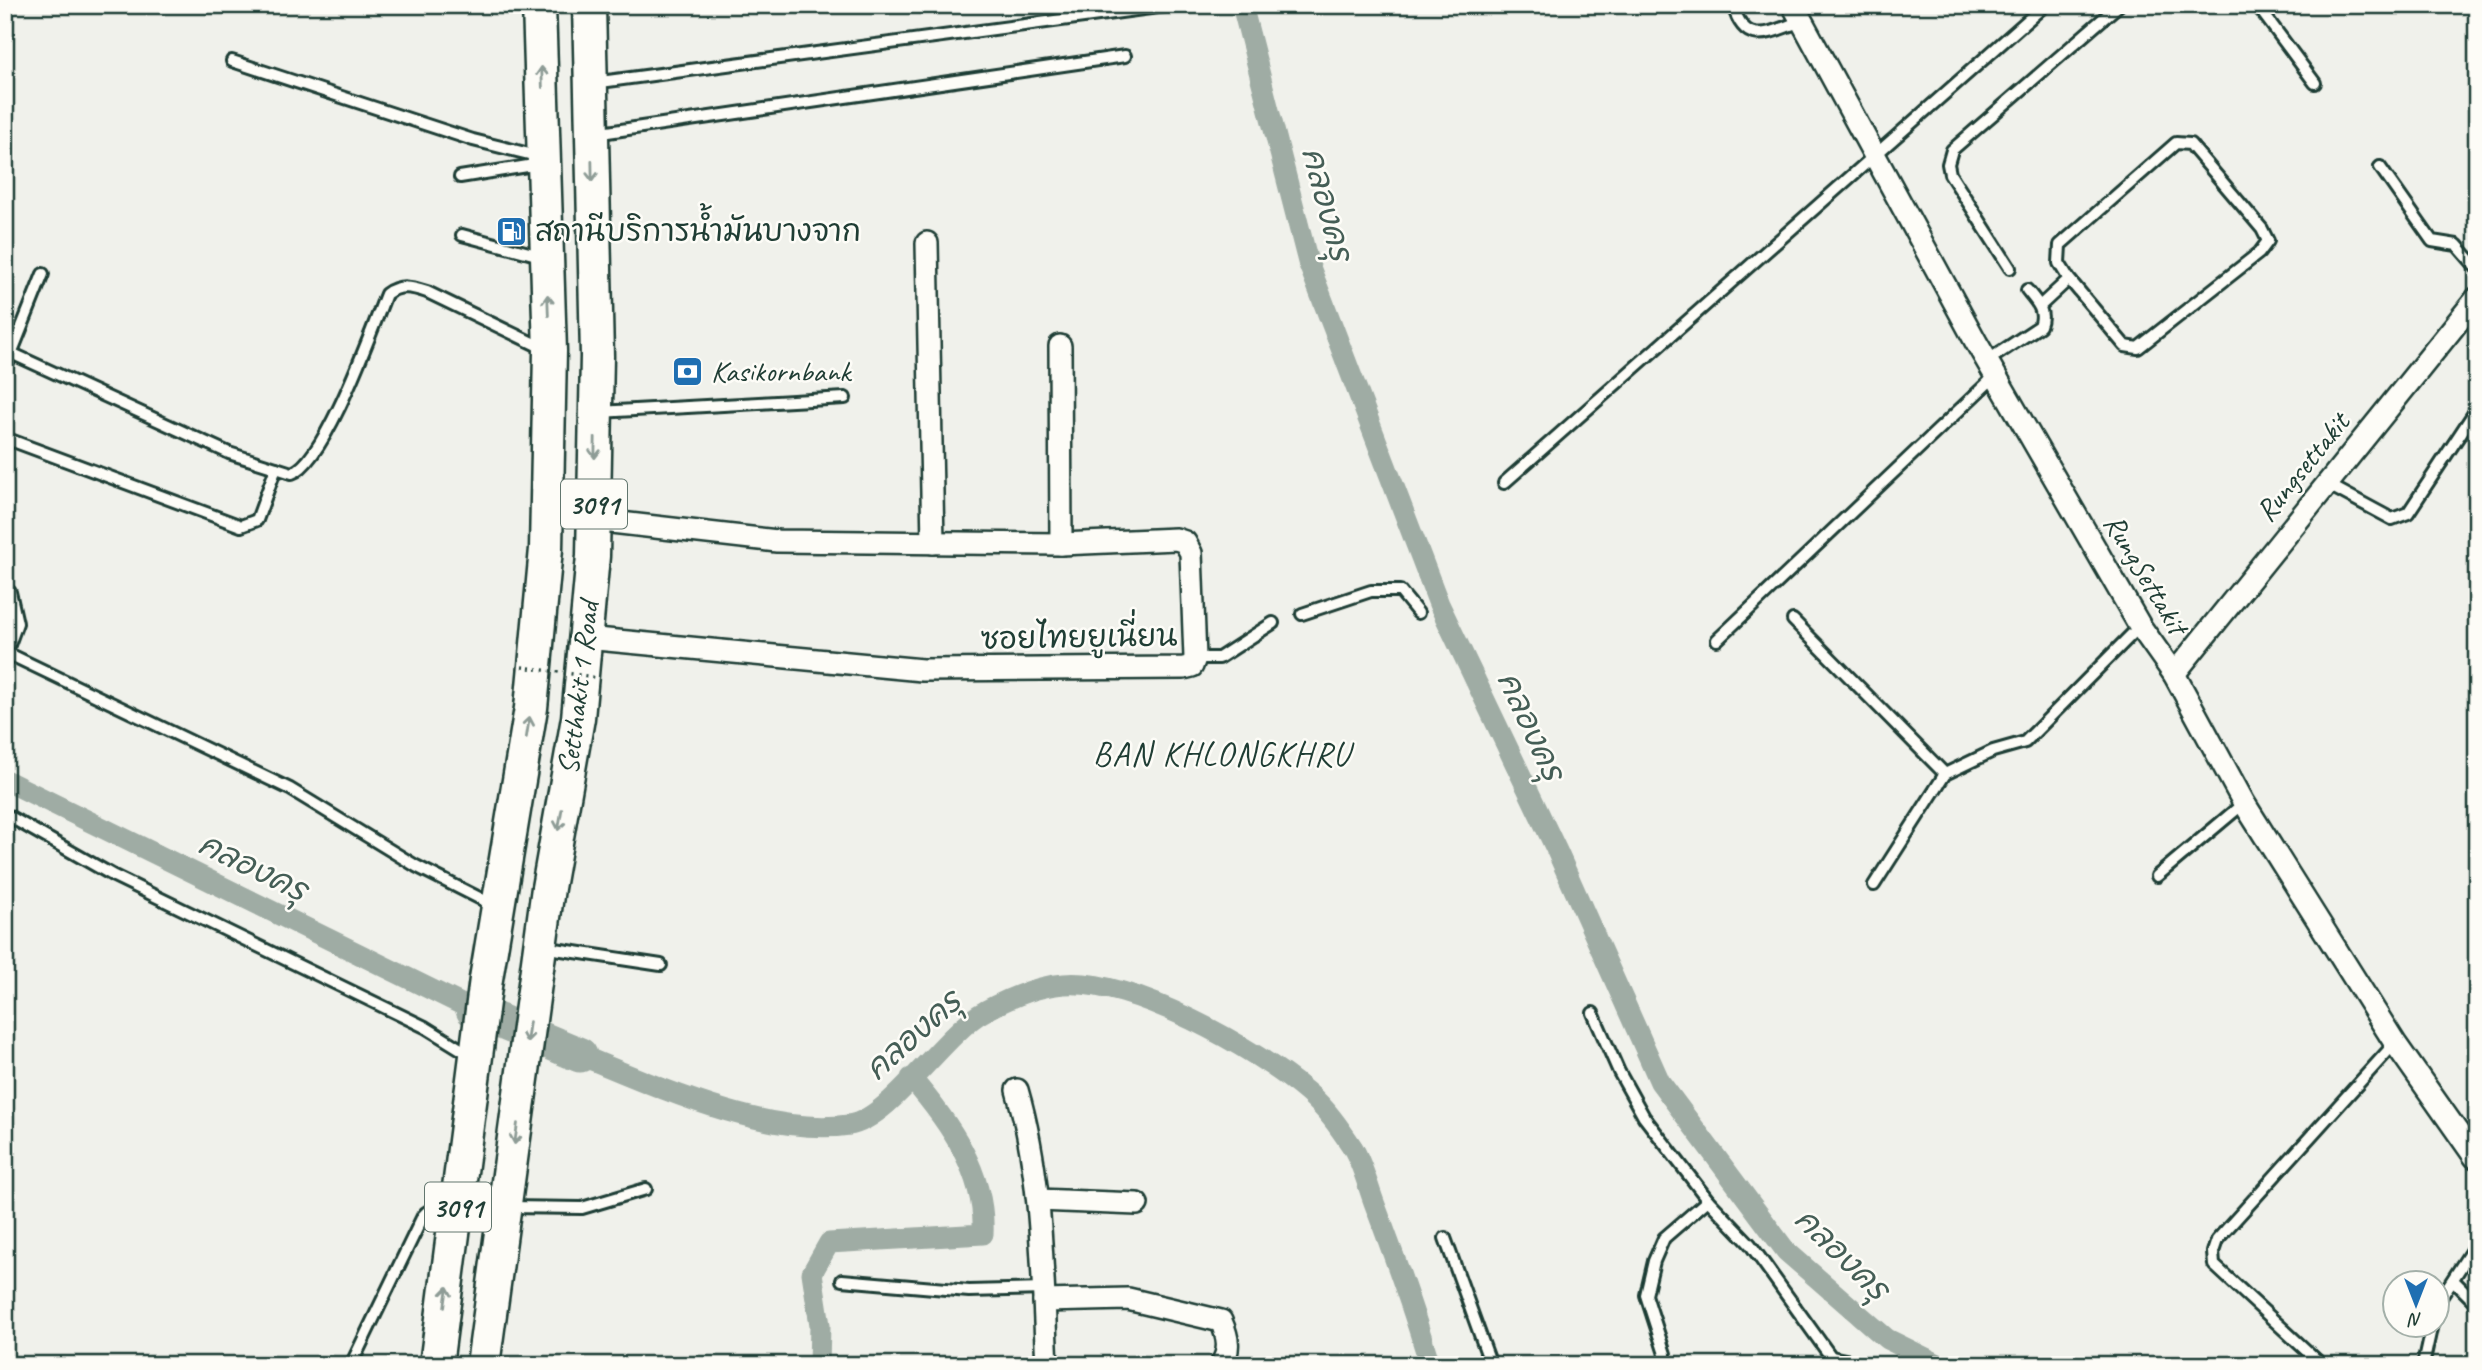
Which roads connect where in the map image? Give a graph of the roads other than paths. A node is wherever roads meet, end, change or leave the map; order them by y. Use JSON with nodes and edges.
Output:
{"nodes":[{"id":1,"x":539,"y":5,"type":"edge"},
{"id":2,"x":589,"y":5,"type":"edge"},
{"id":3,"x":1173,"y":5,"type":"edge"},
{"id":4,"x":1733,"y":5,"type":"edge"},
{"id":5,"x":2045,"y":5,"type":"edge"},
{"id":6,"x":2119,"y":5,"type":"edge"},
{"id":7,"x":2257,"y":5,"type":"edge"},
{"id":8,"x":1797,"y":13,"type":"edge"},
{"id":9,"x":1125,"y":56,"type":"dead end"},
{"id":10,"x":232,"y":61,"type":"dead end"},
{"id":11,"x":590,"y":83,"type":"junction"},
{"id":12,"x":2315,"y":83,"type":"dead end"},
{"id":13,"x":592,"y":134,"type":"junction"},
{"id":14,"x":1875,"y":153,"type":"junction"},
{"id":15,"x":544,"y":161,"type":"junction"},
{"id":16,"x":2380,"y":167,"type":"dead end"},
{"id":17,"x":460,"y":177,"type":"dead end"},
{"id":18,"x":462,"y":235,"type":"dead end"},
{"id":19,"x":928,"y":243,"type":"dead end"},
{"id":20,"x":547,"y":258,"type":"junction"},
{"id":21,"x":2010,"y":268,"type":"dead end"},
{"id":22,"x":2477,"y":268,"type":"edge"},
{"id":23,"x":43,"y":274,"type":"dead end"},
{"id":24,"x":2069,"y":279,"type":"junction"},
{"id":25,"x":2027,"y":290,"type":"dead end"},
{"id":26,"x":2477,"y":298,"type":"edge"},
{"id":27,"x":2040,"y":306,"type":"junction"},
{"id":28,"x":1060,"y":346,"type":"dead end"},
{"id":29,"x":550,"y":351,"type":"junction"},
{"id":30,"x":11,"y":353,"type":"junction"},
{"id":31,"x":1991,"y":368,"type":"junction"},
{"id":32,"x":5,"y":369,"type":"edge"},
{"id":33,"x":845,"y":398,"type":"dead end"},
{"id":34,"x":596,"y":412,"type":"junction"},
{"id":35,"x":2474,"y":413,"type":"dead end"},
{"id":36,"x":5,"y":438,"type":"edge"},
{"id":37,"x":276,"y":468,"type":"junction"},
{"id":38,"x":1504,"y":483,"type":"dead end"},
{"id":39,"x":2327,"y":484,"type":"junction"},
{"id":40,"x":594,"y":520,"type":"junction"},
{"id":41,"x":933,"y":543,"type":"junction"},
{"id":42,"x":1061,"y":544,"type":"junction"},
{"id":43,"x":10,"y":592,"type":"dead end"},
{"id":44,"x":1418,"y":613,"type":"dead end"},
{"id":45,"x":1302,"y":614,"type":"dead end"},
{"id":46,"x":1793,"y":620,"type":"dead end"},
{"id":47,"x":1273,"y":623,"type":"dead end"},
{"id":48,"x":2140,"y":626,"type":"junction"},
{"id":49,"x":586,"y":638,"type":"junction"},
{"id":50,"x":1717,"y":640,"type":"dead end"},
{"id":51,"x":6,"y":653,"type":"edge"},
{"id":52,"x":1195,"y":658,"type":"junction"},
{"id":53,"x":2174,"y":674,"type":"junction"},
{"id":54,"x":1945,"y":774,"type":"junction"},
{"id":55,"x":2244,"y":803,"type":"junction"},
{"id":56,"x":5,"y":814,"type":"edge"},
{"id":57,"x":2157,"y":876,"type":"dead end"},
{"id":58,"x":1874,"y":885,"type":"dead end"},
{"id":59,"x":498,"y":907,"type":"junction"},
{"id":60,"x":542,"y":947,"type":"junction"},
{"id":61,"x":661,"y":965,"type":"dead end"},
{"id":62,"x":1593,"y":1013,"type":"dead end"},
{"id":63,"x":2395,"y":1043,"type":"junction"},
{"id":64,"x":477,"y":1054,"type":"junction"},
{"id":65,"x":1017,"y":1090,"type":"dead end"},
{"id":66,"x":2476,"y":1157,"type":"edge"},
{"id":67,"x":646,"y":1189,"type":"dead end"},
{"id":68,"x":1038,"y":1200,"type":"junction"},
{"id":69,"x":1708,"y":1200,"type":"junction"},
{"id":70,"x":1137,"y":1204,"type":"dead end"},
{"id":71,"x":505,"y":1207,"type":"junction"},
{"id":72,"x":457,"y":1212,"type":"junction"},
{"id":73,"x":1445,"y":1238,"type":"dead end"},
{"id":74,"x":2477,"y":1242,"type":"edge"},
{"id":75,"x":842,"y":1280,"type":"dead end"},
{"id":76,"x":2453,"y":1280,"type":"junction"},
{"id":77,"x":2450,"y":1286,"type":"edge"},
{"id":78,"x":1043,"y":1295,"type":"junction"},
{"id":79,"x":2477,"y":1304,"type":"edge"},
{"id":80,"x":2429,"y":1338,"type":"edge"},
{"id":81,"x":1831,"y":1357,"type":"junction"},
{"id":82,"x":351,"y":1365,"type":"edge"},
{"id":83,"x":436,"y":1365,"type":"edge"},
{"id":84,"x":485,"y":1365,"type":"edge"},
{"id":85,"x":1047,"y":1365,"type":"edge"},
{"id":86,"x":1221,"y":1365,"type":"edge"},
{"id":87,"x":1492,"y":1365,"type":"edge"},
{"id":88,"x":1663,"y":1365,"type":"edge"},
{"id":89,"x":1821,"y":1365,"type":"edge"},
{"id":90,"x":1870,"y":1365,"type":"edge"},
{"id":91,"x":2322,"y":1365,"type":"edge"},
{"id":92,"x":2423,"y":1365,"type":"edge"}],
"edges":[{"from":15,"to":1,"type":"main road","name":"Setthakit 1 Road","number":"3091","one_way":true},
{"from":2,"to":11,"type":"main road","name":"Setthakit 1 Road","number":"3091"},
{"from":3,"to":11,"type":"lane"},
{"from":4,"to":8,"type":"lane"},
{"from":5,"to":14,"type":"lane"},
{"from":6,"to":21,"type":"lane"},
{"from":7,"to":12,"type":"lane"},
{"from":8,"to":14,"type":"street","name":"RungSettakit"},
{"from":9,"to":13,"type":"lane"},
{"from":10,"to":15,"type":"lane"},
{"from":11,"to":13,"type":"main road","name":"Setthakit 1 Road","number":"3091"},
{"from":13,"to":34,"type":"main road","name":"Setthakit 1 Road","number":"3091","one_way":true},
{"from":14,"to":31,"type":"street","name":"RungSettakit"},
{"from":14,"to":38,"type":"lane"},
{"from":15,"to":17,"type":"lane"},
{"from":15,"to":20,"type":"main road","name":"Setthakit 1 Road","number":"3091"},
{"from":16,"to":22,"type":"lane"},
{"from":18,"to":20,"type":"lane"},
{"from":19,"to":41,"type":"street"},
{"from":29,"to":20,"type":"main road","name":"Setthakit 1 Road","number":"3091","one_way":true},
{"from":23,"to":30,"type":"lane"},
{"from":24,"to":24,"type":"lane"},
{"from":24,"to":27,"type":"lane"},
{"from":25,"to":27,"type":"lane"},
{"from":26,"to":39,"type":"street","name":"Rungsettakit"},
{"from":27,"to":31,"type":"lane"},
{"from":28,"to":42,"type":"street"},
{"from":29,"to":37,"type":"lane"},
{"from":59,"to":29,"type":"main road","name":"Setthakit 1 Road","number":"3091","one_way":true},
{"from":30,"to":32,"type":"lane"},
{"from":30,"to":37,"type":"lane"},
{"from":31,"to":48,"type":"street","name":"RungSettakit"},
{"from":31,"to":50,"type":"lane"},
{"from":33,"to":34,"type":"lane"},
{"from":34,"to":40,"type":"main road","name":"Setthakit 1 Road","number":"3091","one_way":true},
{"from":35,"to":39,"type":"lane"},
{"from":36,"to":37,"type":"lane"},
{"from":39,"to":53,"type":"street","name":"Rungsettakit"},
{"from":40,"to":41,"type":"street","name":"ซอยไทยยูเนี่ยน"},
{"from":40,"to":49,"type":"main road","name":"Setthakit 1 Road","number":"3091"},
{"from":41,"to":42,"type":"street","name":"ซอยไทยยูเนี่ยน"},
{"from":42,"to":52,"type":"street","name":"ซอยไทยยูเนี่ยน"},
{"from":43,"to":51,"type":"lane"},
{"from":44,"to":45,"type":"lane"},
{"from":46,"to":54,"type":"lane"},
{"from":47,"to":52,"type":"lane"},
{"from":48,"to":53,"type":"street","name":"RungSettakit"},
{"from":48,"to":54,"type":"lane"},
{"from":49,"to":52,"type":"street","name":"ซอยไทยยูเนี่ยน"},
{"from":49,"to":60,"type":"main road","name":"Setthakit 1 Road","number":"3091","one_way":true},
{"from":51,"to":59,"type":"lane"},
{"from":53,"to":55,"type":"street","name":"RungSettakit"},
{"from":54,"to":58,"type":"lane"},
{"from":55,"to":57,"type":"lane"},
{"from":55,"to":63,"type":"street","name":"RungSettakit"},
{"from":56,"to":64,"type":"lane"},
{"from":59,"to":64,"type":"main road","name":"Setthakit 1 Road","number":"3091"},
{"from":60,"to":61,"type":"lane"},
{"from":60,"to":71,"type":"main road","name":"Setthakit 1 Road","number":"3091","one_way":true},
{"from":62,"to":69,"type":"lane"},
{"from":63,"to":66,"type":"street","name":"RungSettakit"},
{"from":63,"to":91,"type":"lane"},
{"from":64,"to":72,"type":"main road","name":"Setthakit 1 Road","number":"3091"},
{"from":65,"to":68,"type":"street"},
{"from":67,"to":71,"type":"lane"},
{"from":68,"to":70,"type":"street"},
{"from":68,"to":78,"type":"street"},
{"from":69,"to":81,"type":"lane"},
{"from":69,"to":88,"type":"lane"},
{"from":71,"to":84,"type":"main road","name":"Setthakit 1 Road","number":"3091"},
{"from":72,"to":82,"type":"lane"},
{"from":83,"to":72,"type":"main road","name":"Setthakit 1 Road","number":"3091","one_way":true},
{"from":73,"to":87,"type":"lane"},
{"from":74,"to":76,"type":"lane"},
{"from":75,"to":78,"type":"lane"},
{"from":76,"to":77,"type":"lane"},
{"from":76,"to":79,"type":"lane"},
{"from":78,"to":85,"type":"street"},
{"from":78,"to":86,"type":"street"},
{"from":80,"to":92,"type":"lane"},
{"from":81,"to":89,"type":"lane"},
{"from":81,"to":90,"type":"lane"}]}
